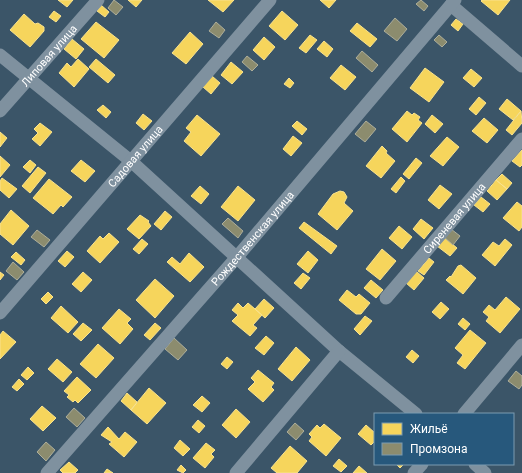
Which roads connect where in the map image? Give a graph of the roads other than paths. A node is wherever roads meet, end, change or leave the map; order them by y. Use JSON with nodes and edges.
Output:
{"nodes":[{"id":1,"x":98,"y":0,"type":"edge"},
{"id":2,"x":270,"y":0,"type":"edge"},
{"id":3,"x":453,"y":3,"type":"edge"},
{"id":4,"x":0,"y":55,"type":"edge"},
{"id":5,"x":522,"y":66,"type":"edge"},
{"id":6,"x":28,"y":79,"type":"junction"},
{"id":7,"x":0,"y":111,"type":"edge"},
{"id":8,"x":522,"y":139,"type":"edge"},
{"id":9,"x":132,"y":162,"type":"junction"},
{"id":10,"x":237,"y":257,"type":"junction"},
{"id":11,"x":386,"y":298,"type":"dead end"},
{"id":12,"x":0,"y":313,"type":"edge"},
{"id":13,"x":522,"y":345,"type":"edge"},
{"id":14,"x":339,"y":351,"type":"junction"},
{"id":15,"x":415,"y":413,"type":"edge"},
{"id":16,"x":465,"y":413,"type":"edge"},
{"id":17,"x":421,"y":465,"type":"edge"},
{"id":18,"x":476,"y":465,"type":"edge"},
{"id":19,"x":47,"y":473,"type":"edge"},
{"id":20,"x":236,"y":473,"type":"edge"},
{"id":21,"x":414,"y":473,"type":"edge"},
{"id":22,"x":485,"y":473,"type":"edge"}],
"edges":[{"from":1,"to":6,"type":"street","name":"Липовая улица"},
{"from":2,"to":9,"type":"street","name":"Садовая улица"},
{"from":3,"to":5,"type":"street"},
{"from":3,"to":10,"type":"street","name":"Рождественская улица"},
{"from":4,"to":6,"type":"street"},
{"from":6,"to":7,"type":"street","name":"Липовая улица"},
{"from":6,"to":9,"type":"street"},
{"from":8,"to":11,"type":"street","name":"Сиреневая улица"},
{"from":9,"to":10,"type":"street"},
{"from":9,"to":12,"type":"street","name":"Садовая улица"},
{"from":10,"to":14,"type":"street"},
{"from":10,"to":19,"type":"street","name":"Рождественская улица"},
{"from":13,"to":16,"type":"street"},
{"from":14,"to":15,"type":"street"},
{"from":14,"to":20,"type":"street"},
{"from":17,"to":21,"type":"street"},
{"from":18,"to":22,"type":"street"}]}
